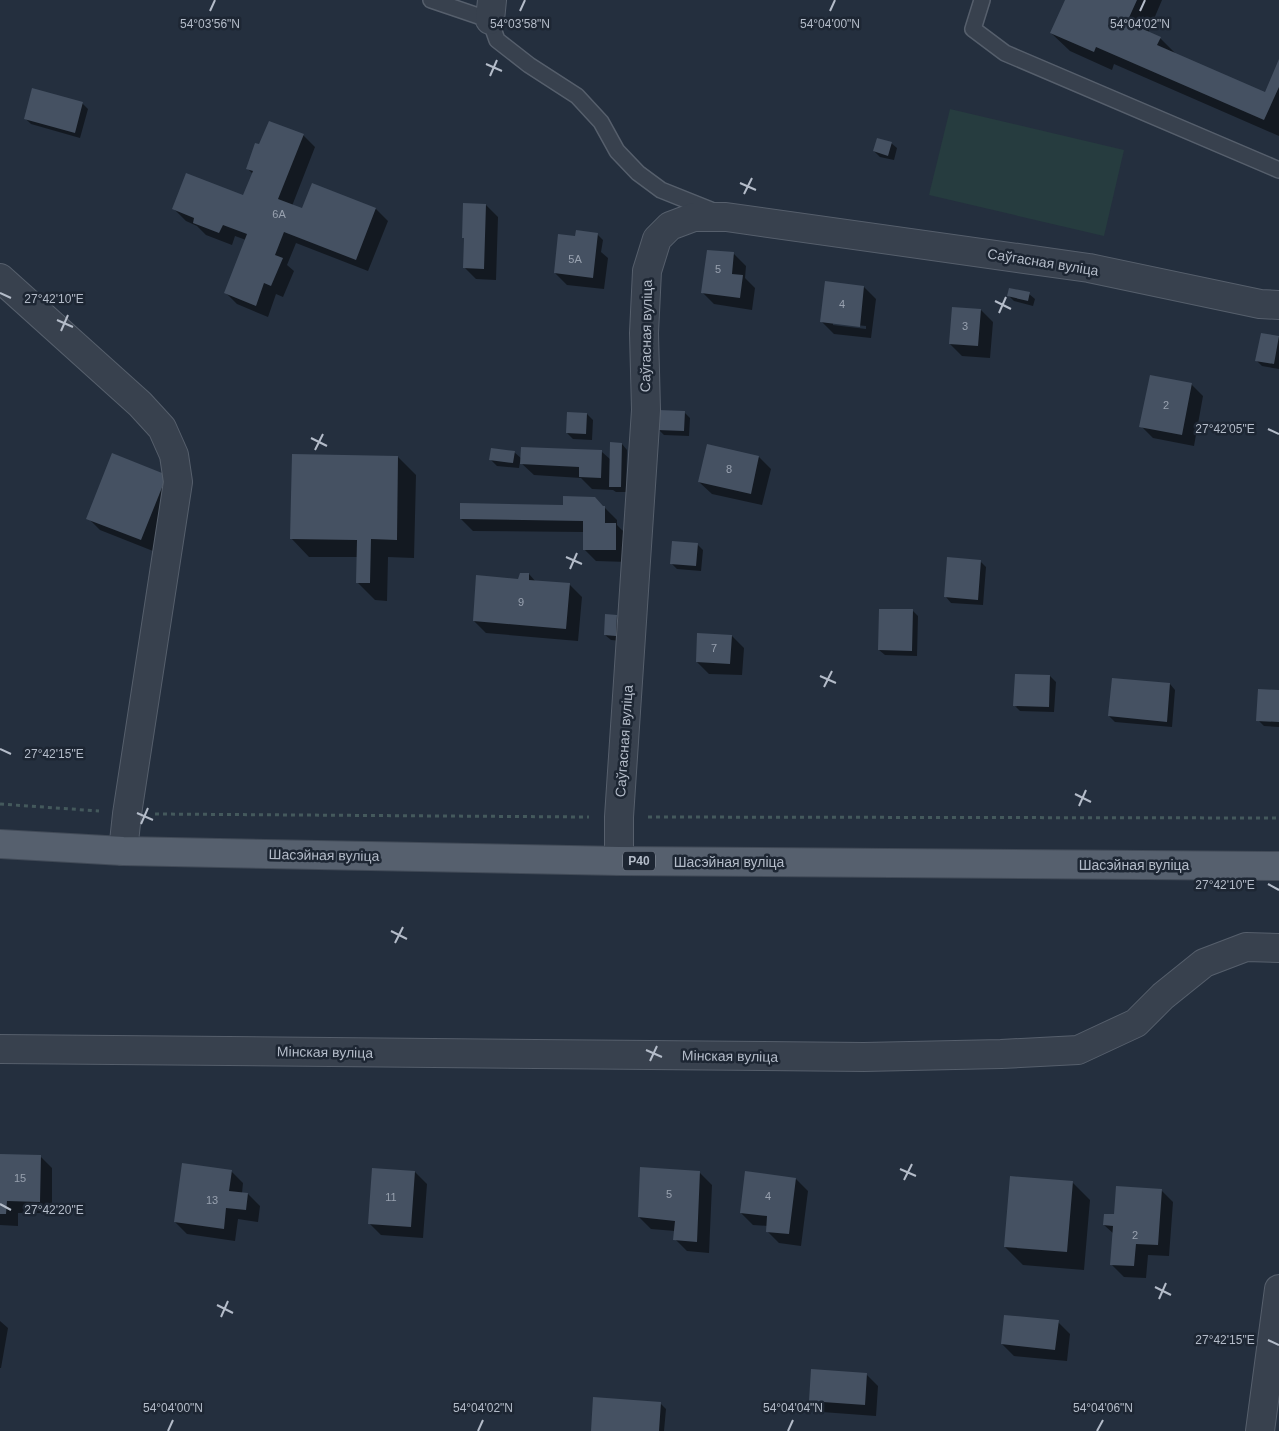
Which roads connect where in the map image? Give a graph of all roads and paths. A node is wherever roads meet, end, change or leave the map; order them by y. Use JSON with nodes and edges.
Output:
{"nodes":[{"id":1,"x":430,"y":0,"type":"edge"},
{"id":2,"x":982,"y":0,"type":"edge"},
{"id":3,"x":491,"y":10,"type":"edge"},
{"id":4,"x":1279,"y":170,"type":"edge"},
{"id":5,"x":726,"y":217,"type":"junction"},
{"id":6,"x":0,"y":278,"type":"edge"},
{"id":7,"x":1279,"y":305,"type":"edge"},
{"id":8,"x":0,"y":844,"type":"edge"},
{"id":9,"x":123,"y":851,"type":"junction"},
{"id":10,"x":619,"y":861,"type":"junction"},
{"id":11,"x":1279,"y":866,"type":"edge"},
{"id":12,"x":1279,"y":948,"type":"edge"},
{"id":13,"x":0,"y":1049,"type":"edge"},
{"id":14,"x":1279,"y":1289,"type":"edge"},
{"id":15,"x":1260,"y":1431,"type":"edge"}],
"edges":[{"from":1,"to":3,"type":"lane"},
{"from":2,"to":4,"type":"lane"},
{"from":3,"to":5,"type":"lane"},
{"from":5,"to":7,"type":"street","name":"Саўгасная вуліца"},
{"from":5,"to":10,"type":"street","name":"Саўгасная вуліца"},
{"from":6,"to":9,"type":"street"},
{"from":8,"to":9,"type":"main road","name":"Шасэйная вуліца","number":"Р40"},
{"from":9,"to":10,"type":"main road","name":"Шасэйная вуліца","number":"Р40"},
{"from":10,"to":11,"type":"main road","name":"Шасэйная вуліца","number":"Р40"},
{"from":12,"to":13,"type":"street","name":"Мінская вуліца"},
{"from":14,"to":15,"type":"street"}]}
